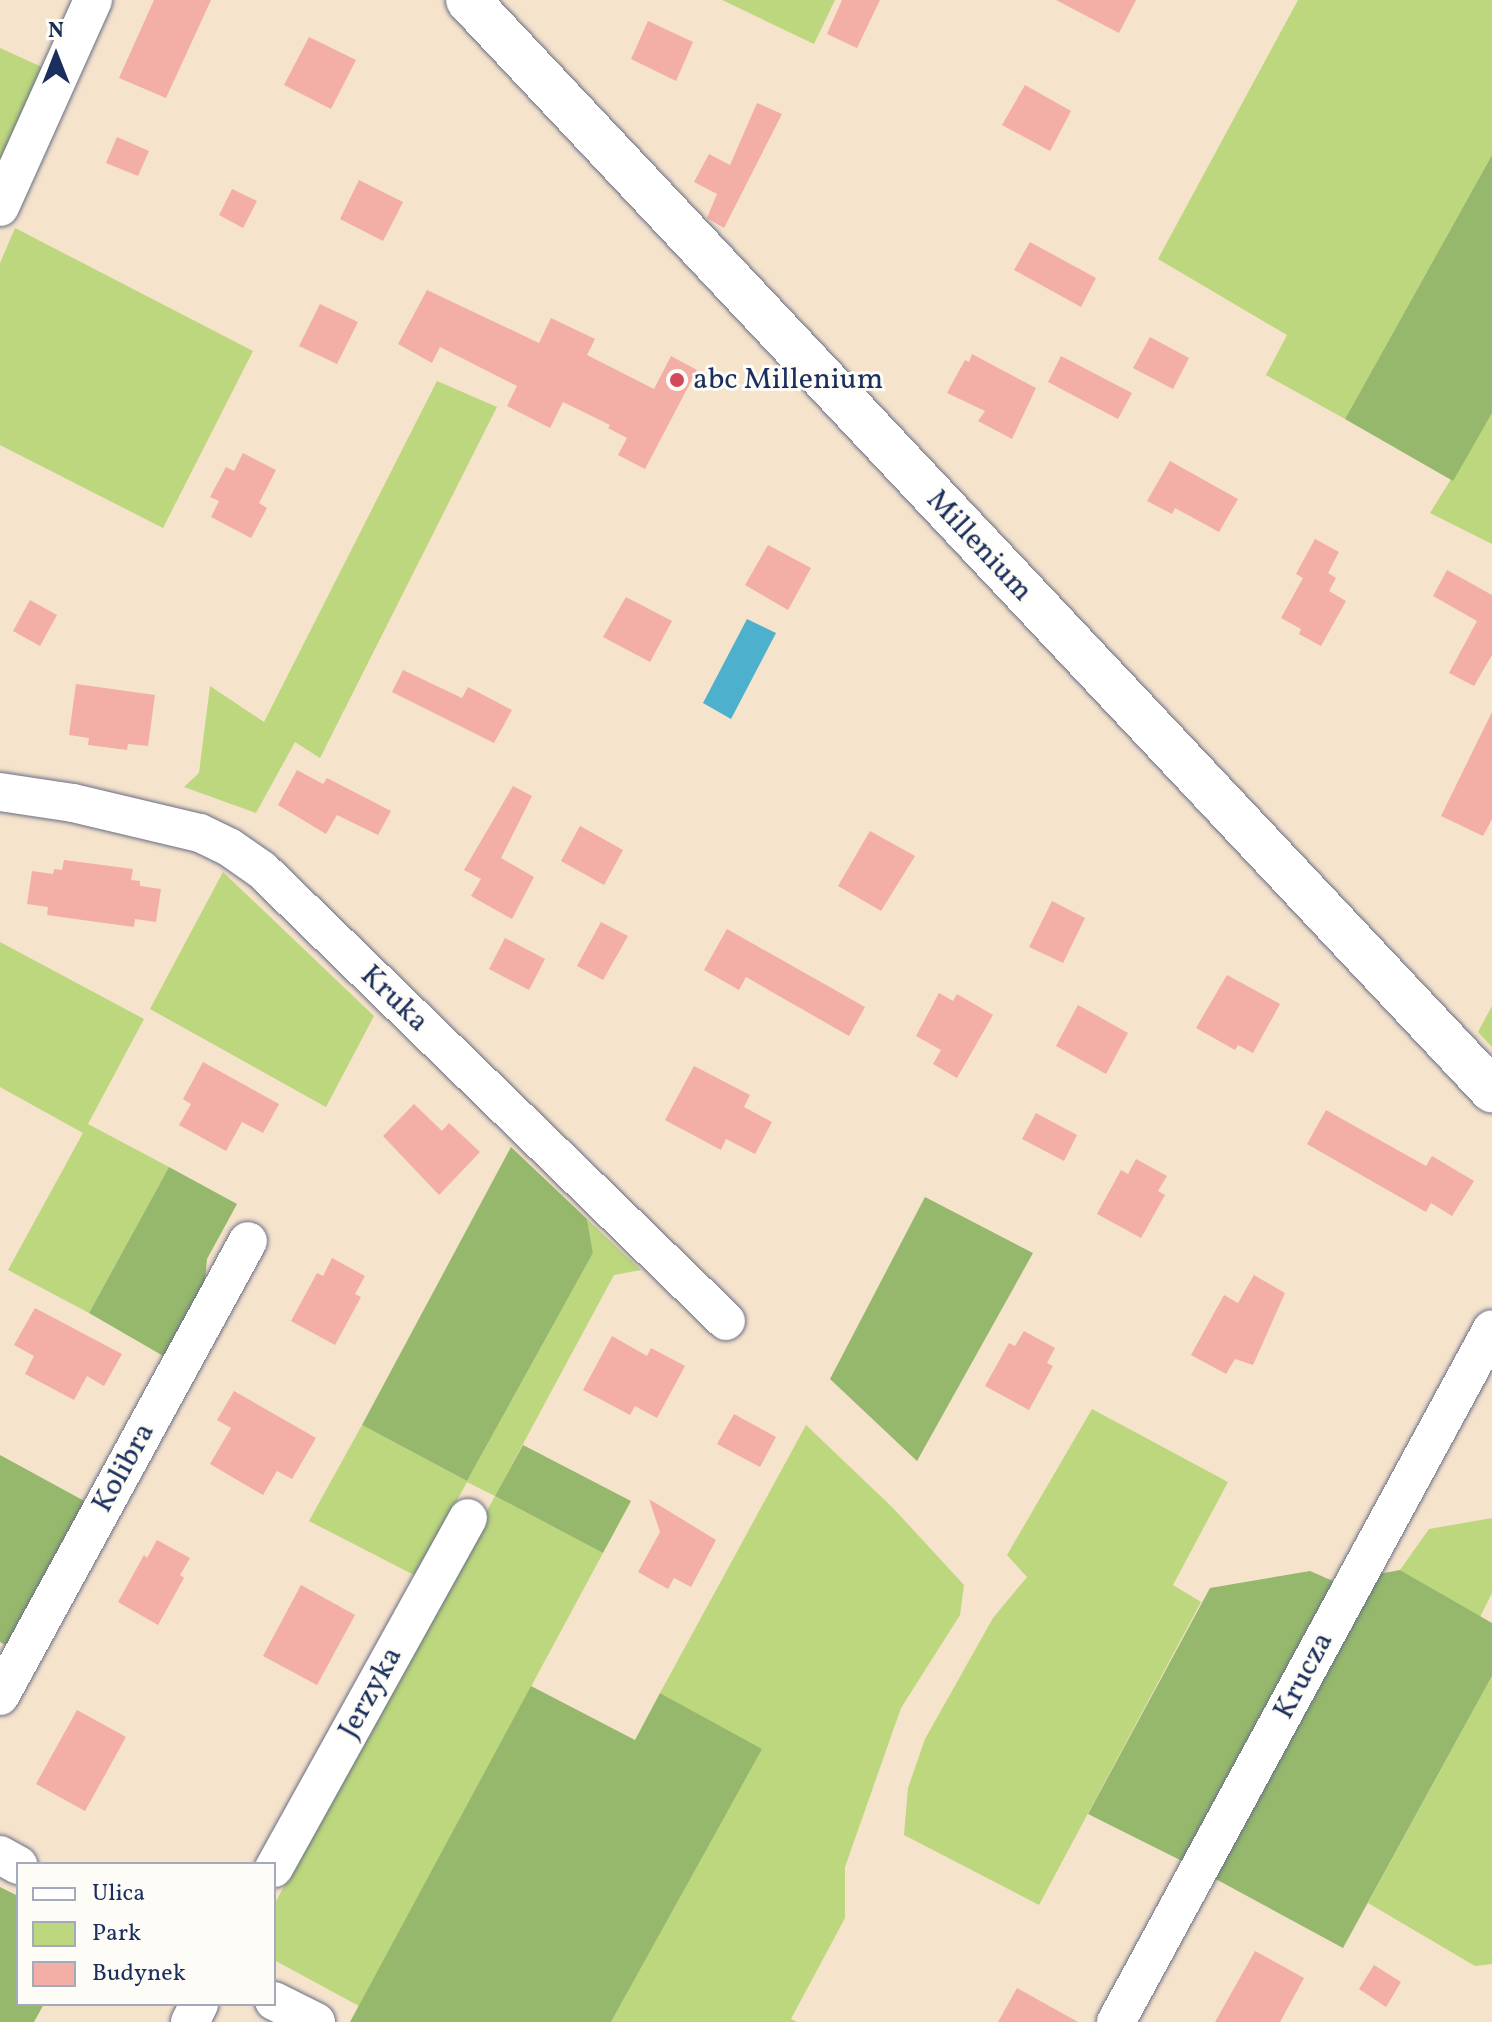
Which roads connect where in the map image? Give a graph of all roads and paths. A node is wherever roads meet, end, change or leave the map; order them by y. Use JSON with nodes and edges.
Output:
{"nodes":[{"id":1,"x":93,"y":0,"type":"edge"},
{"id":2,"x":468,"y":0,"type":"edge"},
{"id":3,"x":0,"y":207,"type":"edge"},
{"id":4,"x":0,"y":792,"type":"edge"},
{"id":5,"x":1492,"y":1090,"type":"edge"},
{"id":6,"x":248,"y":1241,"type":"dead end"},
{"id":7,"x":726,"y":1321,"type":"dead end"},
{"id":8,"x":1492,"y":1329,"type":"edge"},
{"id":9,"x":468,"y":1518,"type":"dead end"},
{"id":10,"x":0,"y":1696,"type":"edge"},
{"id":11,"x":276,"y":1864,"type":"edge"},
{"id":12,"x":276,"y":2002,"type":"edge"},
{"id":13,"x":316,"y":2022,"type":"edge"},
{"id":14,"x":1116,"y":2022,"type":"edge"}],
"edges":[{"from":1,"to":3,"type":"street"},
{"from":2,"to":5,"type":"street","name":"Millenium"},
{"from":4,"to":7,"type":"street","name":"Kruka"},
{"from":6,"to":10,"type":"street","name":"Kolibra"},
{"from":8,"to":14,"type":"street","name":"Krucza"},
{"from":9,"to":11,"type":"street","name":"Jerzyka"},
{"from":12,"to":13,"type":"street"}]}
